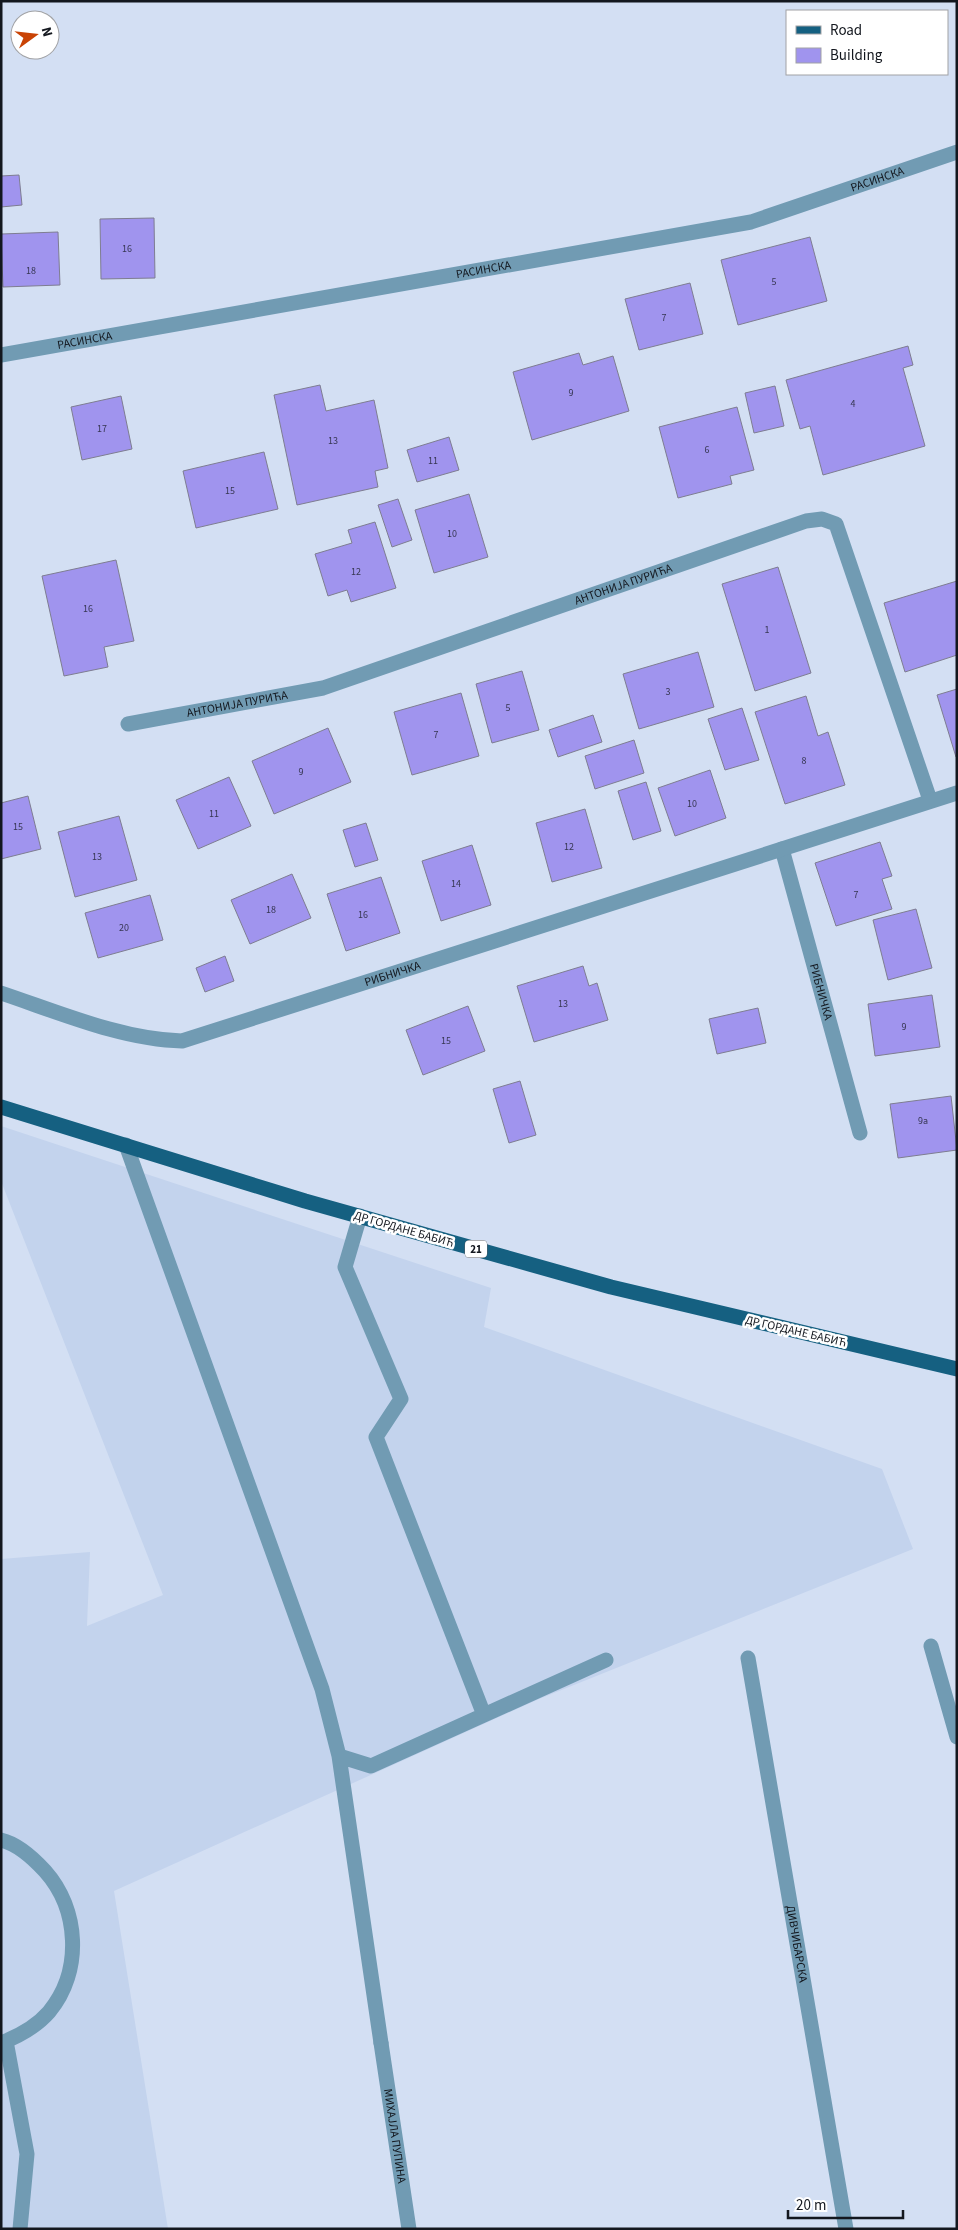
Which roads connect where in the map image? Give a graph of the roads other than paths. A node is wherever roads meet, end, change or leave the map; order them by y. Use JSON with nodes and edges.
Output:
{"nodes":[{"id":1,"x":957,"y":152,"type":"edge"},
{"id":2,"x":1,"y":355,"type":"edge"},
{"id":3,"x":128,"y":724,"type":"dead end"},
{"id":4,"x":957,"y":793,"type":"edge"},
{"id":5,"x":930,"y":800,"type":"junction"},
{"id":6,"x":782,"y":849,"type":"junction"},
{"id":7,"x":1,"y":993,"type":"edge"},
{"id":8,"x":1,"y":1107,"type":"edge"},
{"id":9,"x":860,"y":1134,"type":"dead end"},
{"id":10,"x":126,"y":1146,"type":"junction"},
{"id":11,"x":360,"y":1216,"type":"junction"},
{"id":12,"x":957,"y":1369,"type":"edge"},
{"id":13,"x":931,"y":1646,"type":"dead end"},
{"id":14,"x":748,"y":1658,"type":"dead end"},
{"id":15,"x":606,"y":1660,"type":"dead end"},
{"id":16,"x":484,"y":1715,"type":"junction"},
{"id":17,"x":957,"y":1737,"type":"edge"},
{"id":18,"x":340,"y":1756,"type":"junction"},
{"id":19,"x":1,"y":1840,"type":"edge"},
{"id":20,"x":4,"y":2042,"type":"edge"},
{"id":21,"x":20,"y":2229,"type":"edge"},
{"id":22,"x":409,"y":2229,"type":"edge"},
{"id":23,"x":846,"y":2229,"type":"edge"}],
"edges":[{"from":1,"to":2,"type":"street","name":"РАСИНСКА"},
{"from":3,"to":5,"type":"street","name":"АНТОНИЈА ПУРИЋА"},
{"from":4,"to":5,"type":"street","name":"РИБНИЧКА"},
{"from":5,"to":6,"type":"street","name":"РИБНИЧКА"},
{"from":6,"to":7,"type":"street","name":"РИБНИЧКА"},
{"from":6,"to":9,"type":"street","name":"РИБНИЧКА"},
{"from":8,"to":10,"type":"main road","name":"ДР ГОРДАНЕ БАБИЋ","number":"21"},
{"from":10,"to":11,"type":"main road","name":"ДР ГОРДАНЕ БАБИЋ","number":"21"},
{"from":10,"to":18,"type":"street","name":"МИХАЈЛА ПУПИНА"},
{"from":11,"to":12,"type":"main road","name":"ДР ГОРДАНЕ БАБИЋ","number":"21"},
{"from":11,"to":16,"type":"street"},
{"from":13,"to":17,"type":"street"},
{"from":14,"to":23,"type":"street","name":"ДИВЧИБАРСКА"},
{"from":15,"to":16,"type":"street"},
{"from":16,"to":18,"type":"street"},
{"from":18,"to":22,"type":"street","name":"МИХАЈЛА ПУПИНА"},
{"from":19,"to":20,"type":"street"},
{"from":20,"to":21,"type":"street"}]}
